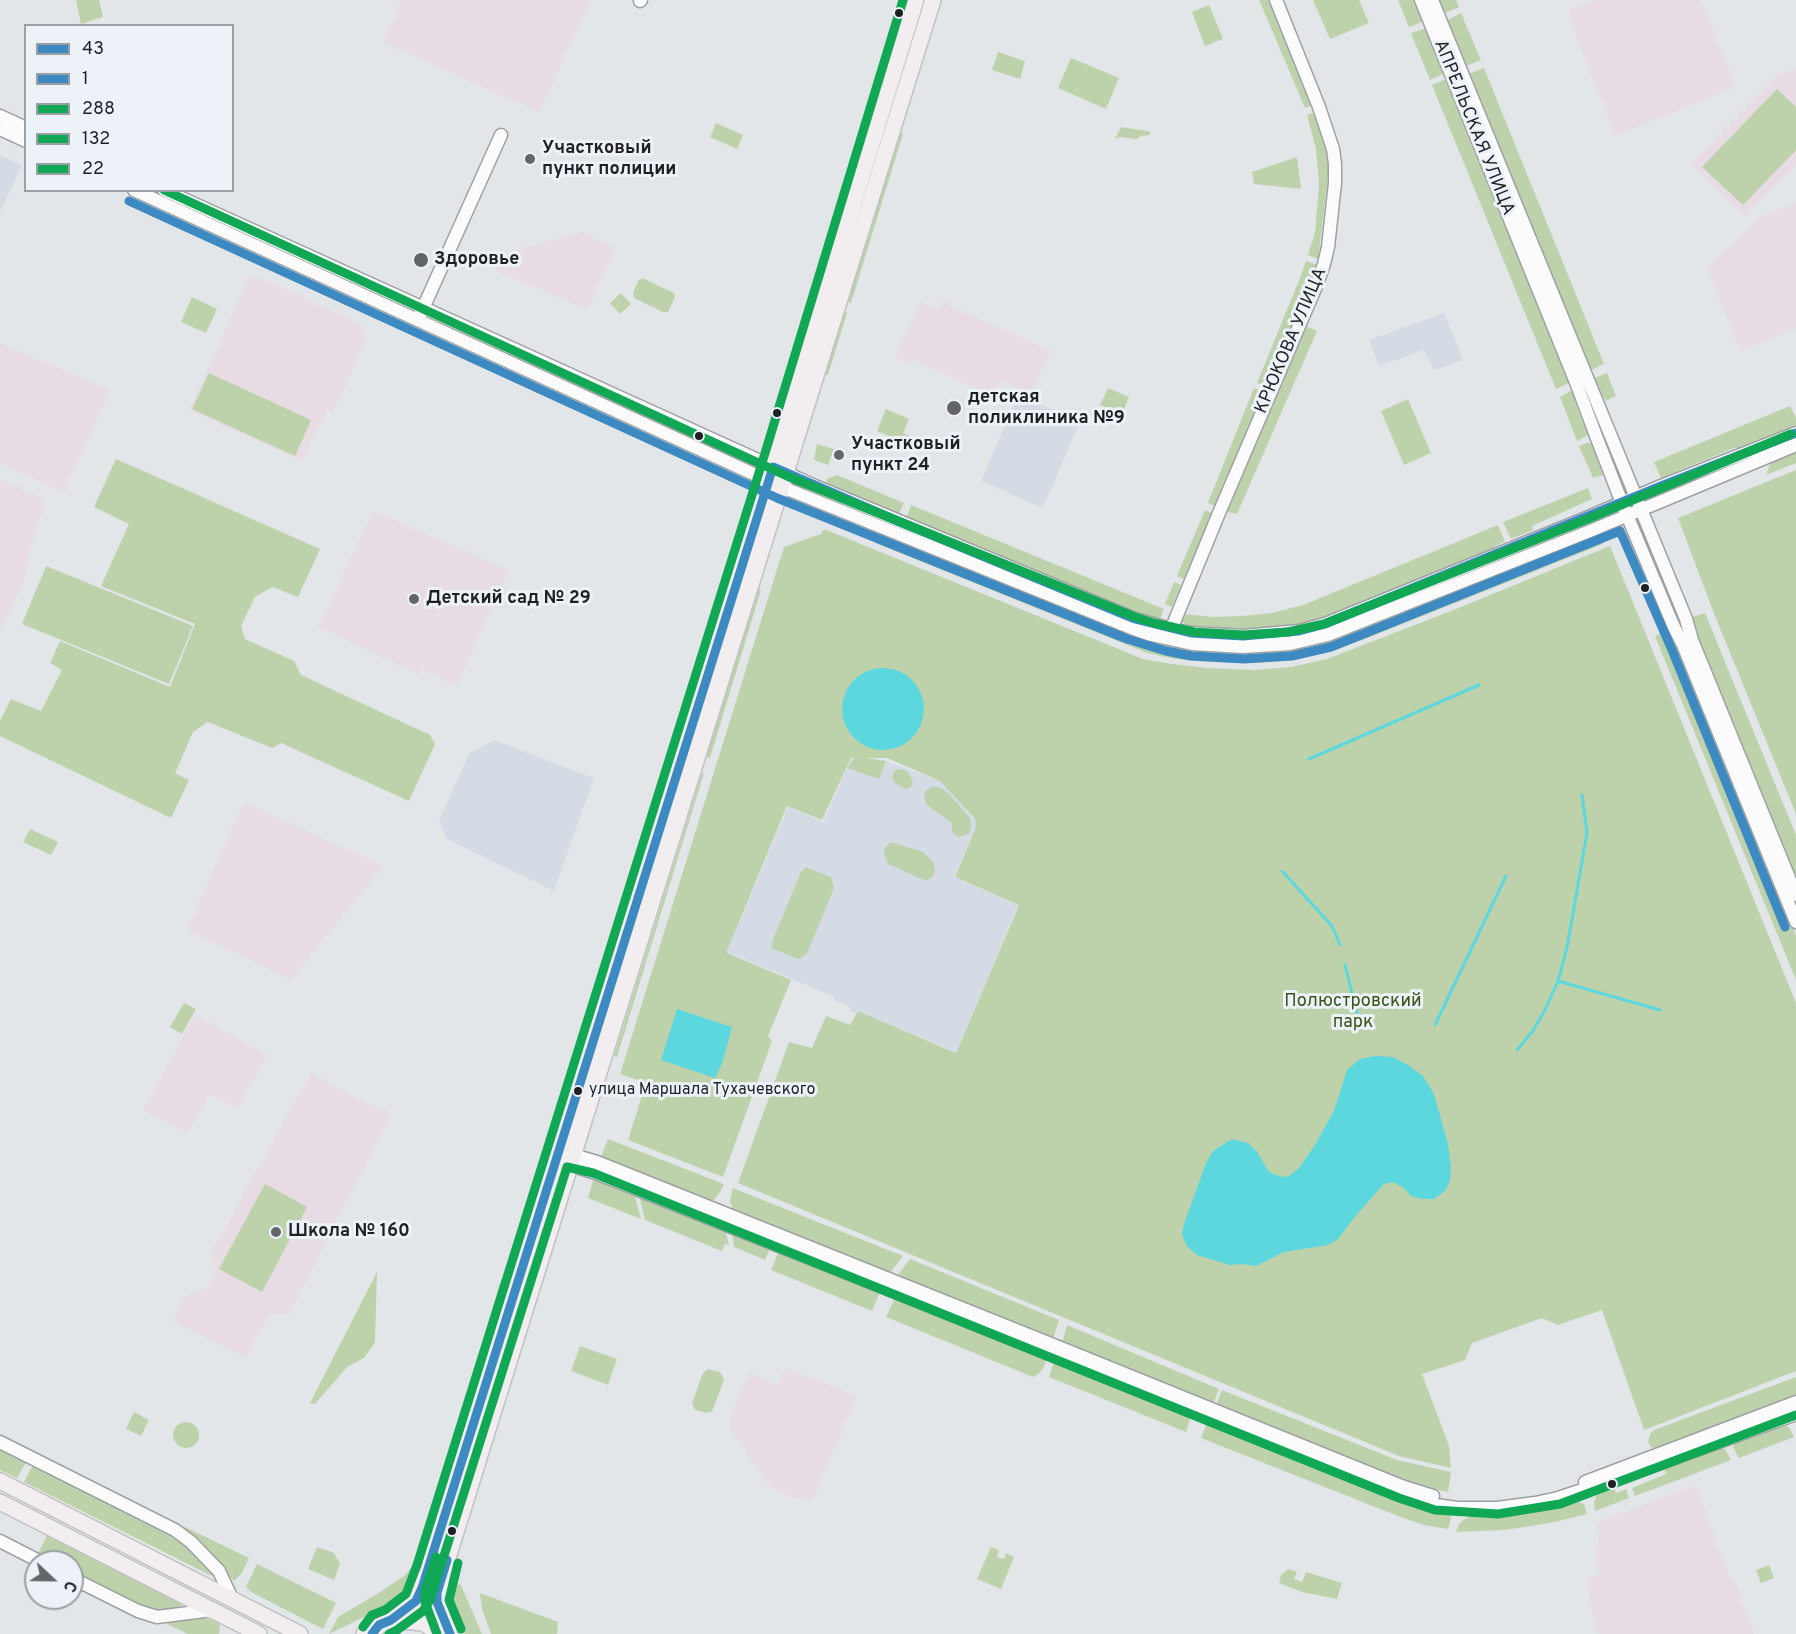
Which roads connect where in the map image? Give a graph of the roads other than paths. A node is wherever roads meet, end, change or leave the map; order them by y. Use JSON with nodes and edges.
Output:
{"nodes":[{"id":1,"x":916,"y":0,"type":"edge"},
{"id":2,"x":933,"y":0,"type":"edge"},
{"id":3,"x":1276,"y":0,"type":"edge"},
{"id":4,"x":1421,"y":0,"type":"edge"},
{"id":5,"x":1432,"y":0,"type":"edge"},
{"id":6,"x":0,"y":116,"type":"edge"},
{"id":7,"x":24,"y":127,"type":"edge"},
{"id":8,"x":0,"y":129,"type":"edge"},
{"id":9,"x":501,"y":135,"type":"dead end"},
{"id":10,"x":24,"y":140,"type":"edge"},
{"id":11,"x":139,"y":192,"type":"edge"},
{"id":12,"x":168,"y":192,"type":"edge"},
{"id":13,"x":420,"y":314,"type":"junction"},
{"id":14,"x":1796,"y":433,"type":"edge"},
{"id":15,"x":1796,"y":445,"type":"edge"},
{"id":16,"x":777,"y":477,"type":"junction"},
{"id":17,"x":1636,"y":497,"type":"junction"},
{"id":18,"x":1622,"y":503,"type":"junction"},
{"id":19,"x":1641,"y":510,"type":"junction"},
{"id":20,"x":1627,"y":515,"type":"junction"},
{"id":21,"x":1169,"y":634,"type":"junction"},
{"id":22,"x":1796,"y":895,"type":"edge"},
{"id":23,"x":1796,"y":922,"type":"edge"},
{"id":24,"x":567,"y":1158,"type":"junction"},
{"id":25,"x":1793,"y":1412,"type":"edge"},
{"id":26,"x":0,"y":1442,"type":"edge"},
{"id":27,"x":0,"y":1481,"type":"edge"},
{"id":28,"x":0,"y":1502,"type":"edge"},
{"id":29,"x":0,"y":1541,"type":"edge"},
{"id":30,"x":24,"y":1553,"type":"edge"},
{"id":31,"x":84,"y":1584,"type":"edge"},
{"id":32,"x":232,"y":1599,"type":"junction"},
{"id":33,"x":212,"y":1610,"type":"junction"},
{"id":34,"x":381,"y":1626,"type":"edge"},
{"id":35,"x":260,"y":1634,"type":"edge"},
{"id":36,"x":300,"y":1634,"type":"edge"},
{"id":37,"x":364,"y":1634,"type":"edge"},
{"id":38,"x":440,"y":1634,"type":"edge"},
{"id":39,"x":450,"y":1634,"type":"edge"}],
"edges":[{"from":1,"to":16,"type":"main road"},
{"from":2,"to":16,"type":"main road"},
{"from":3,"to":21,"type":"street","name":"КРЮКОВА УЛИЦА"},
{"from":4,"to":18,"type":"street","name":"АПРЕЛЬСКАЯ УЛИЦА"},
{"from":5,"to":17,"type":"street","name":"АПРЕЛЬСКАЯ УЛИЦА"},
{"from":6,"to":7,"type":"street"},
{"from":8,"to":10,"type":"street"},
{"from":9,"to":13,"type":"street"},
{"from":11,"to":13,"type":"street"},
{"from":12,"to":13,"type":"street"},
{"from":13,"to":16,"type":"street"},
{"from":14,"to":17,"type":"street"},
{"from":15,"to":19,"type":"street"},
{"from":16,"to":21,"type":"street"},
{"from":16,"to":24,"type":"main road"},
{"from":17,"to":18,"type":"street"},
{"from":17,"to":19,"type":"street","name":"АПРЕЛЬСКАЯ УЛИЦА"},
{"from":18,"to":20,"type":"street","name":"АПРЕЛЬСКАЯ УЛИЦА"},
{"from":18,"to":21,"type":"street"},
{"from":19,"to":20,"type":"street"},
{"from":19,"to":22,"type":"street","name":"АПРЕЛЬСКАЯ УЛИЦА"},
{"from":20,"to":21,"type":"street"},
{"from":20,"to":23,"type":"street","name":"АПРЕЛЬСКАЯ УЛИЦА"},
{"from":24,"to":25,"type":"street"},
{"from":24,"to":34,"type":"main road"},
{"from":24,"to":39,"type":"main road"},
{"from":26,"to":32,"type":"street"},
{"from":27,"to":32,"type":"main road"},
{"from":28,"to":33,"type":"main road"},
{"from":29,"to":30,"type":"street"},
{"from":31,"to":33,"type":"street"},
{"from":32,"to":36,"type":"main road"},
{"from":33,"to":35,"type":"main road"},
{"from":34,"to":37,"type":"main road"},
{"from":34,"to":38,"type":"main road"}]}
